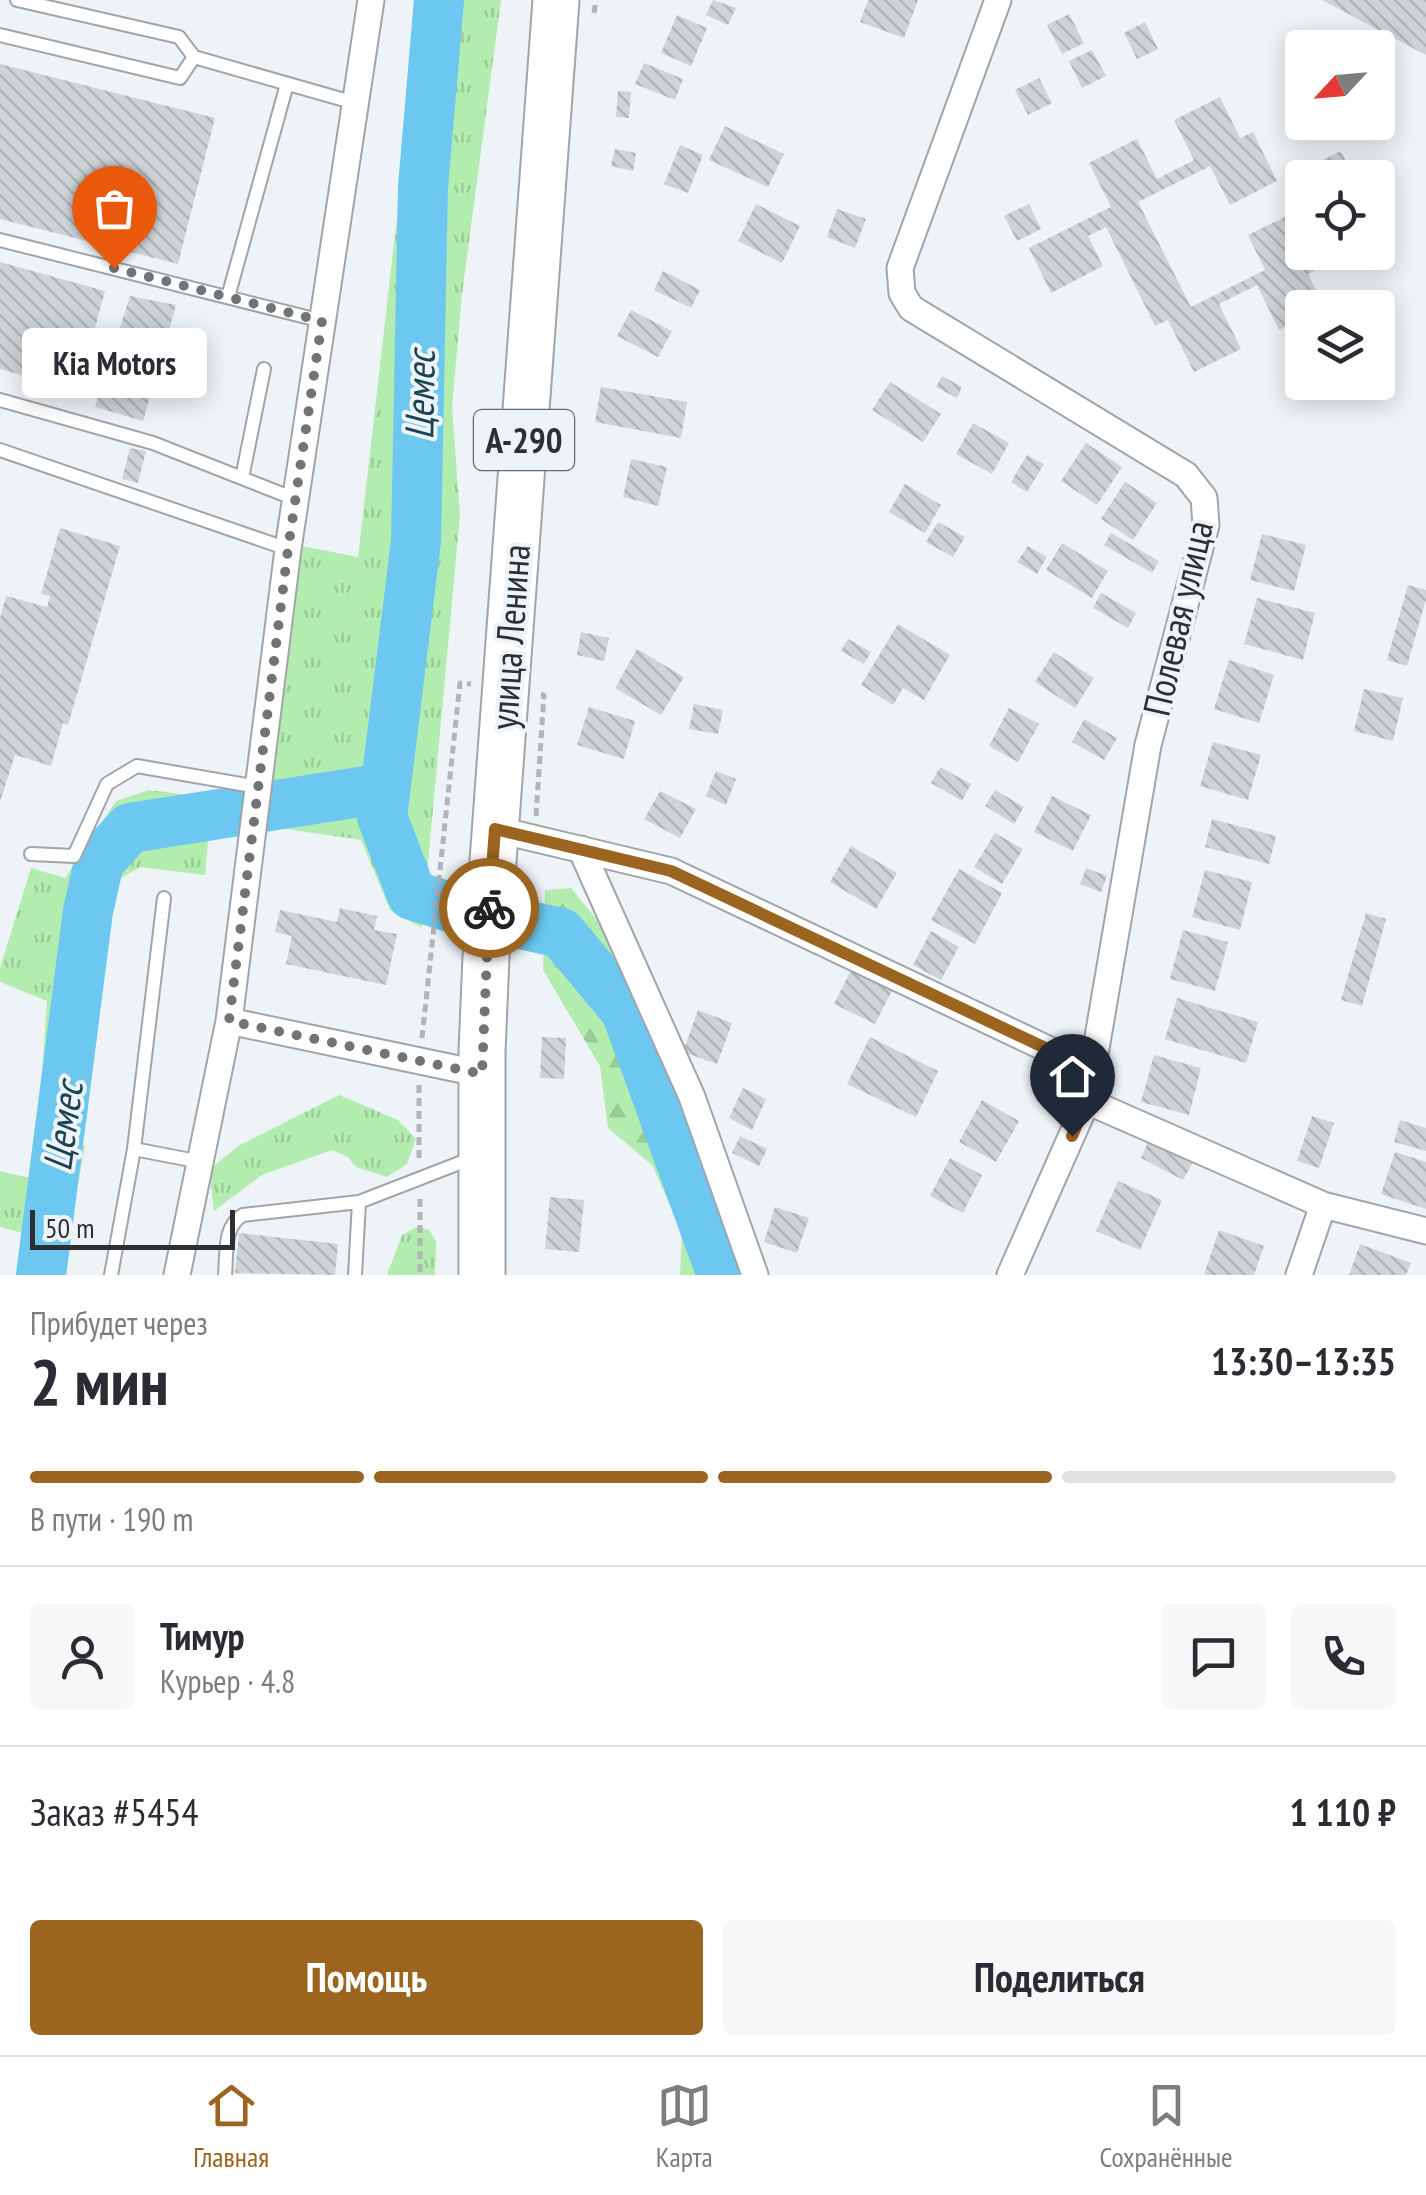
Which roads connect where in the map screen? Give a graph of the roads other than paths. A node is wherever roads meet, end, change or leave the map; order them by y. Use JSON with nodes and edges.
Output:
{"nodes":[{"id":1,"x":18,"y":0,"type":"edge"},
{"id":2,"x":372,"y":0,"type":"edge"},
{"id":3,"x":556,"y":0,"type":"edge"},
{"id":4,"x":998,"y":0,"type":"edge"},
{"id":5,"x":0,"y":34,"type":"edge"},
{"id":6,"x":194,"y":57,"type":"junction"},
{"id":7,"x":287,"y":84,"type":"junction"},
{"id":8,"x":355,"y":103,"type":"junction"},
{"id":9,"x":0,"y":240,"type":"edge"},
{"id":10,"x":228,"y":297,"type":"junction"},
{"id":11,"x":322,"y":321,"type":"junction"},
{"id":12,"x":264,"y":369,"type":"dead end"},
{"id":13,"x":0,"y":400,"type":"edge"},
{"id":14,"x":0,"y":450,"type":"edge"},
{"id":15,"x":242,"y":478,"type":"junction"},
{"id":16,"x":296,"y":499,"type":"junction"},
{"id":17,"x":288,"y":549,"type":"junction"},
{"id":18,"x":258,"y":788,"type":"junction"},
{"id":19,"x":495,"y":829,"type":"junction"},
{"id":20,"x":581,"y":850,"type":"junction"},
{"id":21,"x":31,"y":854,"type":"dead end"},
{"id":22,"x":164,"y":898,"type":"dead end"},
{"id":23,"x":229,"y":1021,"type":"junction"},
{"id":24,"x":1092,"y":1070,"type":"junction"},
{"id":25,"x":482,"y":1074,"type":"junction"},
{"id":26,"x":1087,"y":1101,"type":"junction"},
{"id":27,"x":134,"y":1149,"type":"junction"},
{"id":28,"x":482,"y":1154,"type":"junction"},
{"id":29,"x":201,"y":1162,"type":"junction"},
{"id":30,"x":358,"y":1202,"type":"junction"},
{"id":31,"x":1323,"y":1205,"type":"junction"},
{"id":32,"x":1426,"y":1231,"type":"edge"},
{"id":33,"x":112,"y":1275,"type":"edge"},
{"id":34,"x":178,"y":1275,"type":"edge"},
{"id":35,"x":225,"y":1275,"type":"edge"},
{"id":36,"x":355,"y":1275,"type":"edge"},
{"id":37,"x":482,"y":1275,"type":"edge"},
{"id":38,"x":755,"y":1275,"type":"edge"},
{"id":39,"x":1010,"y":1275,"type":"edge"},
{"id":40,"x":1299,"y":1275,"type":"edge"}],
"edges":[{"from":1,"to":6,"type":"lane"},
{"from":2,"to":8,"type":"street"},
{"from":3,"to":19,"type":"highway","name":"улица Ленина","number":"А-290"},
{"from":4,"to":24,"type":"street","name":"Полевая улица"},
{"from":5,"to":6,"type":"lane"},
{"from":6,"to":7,"type":"lane"},
{"from":7,"to":8,"type":"lane"},
{"from":7,"to":10,"type":"lane"},
{"from":8,"to":11,"type":"street"},
{"from":9,"to":10,"type":"lane"},
{"from":10,"to":11,"type":"lane"},
{"from":11,"to":16,"type":"street"},
{"from":12,"to":15,"type":"lane"},
{"from":13,"to":15,"type":"lane"},
{"from":14,"to":17,"type":"lane"},
{"from":15,"to":16,"type":"lane"},
{"from":16,"to":17,"type":"street"},
{"from":17,"to":18,"type":"street"},
{"from":18,"to":21,"type":"lane"},
{"from":18,"to":23,"type":"street"},
{"from":19,"to":20,"type":"street"},
{"from":19,"to":25,"type":"highway","name":"улица Ленина","number":"А-290"},
{"from":20,"to":24,"type":"street"},
{"from":20,"to":38,"type":"street"},
{"from":22,"to":27,"type":"lane"},
{"from":23,"to":25,"type":"street"},
{"from":23,"to":29,"type":"street"},
{"from":24,"to":26,"type":"street","name":"Полевая улица"},
{"from":25,"to":28,"type":"highway","name":"улица Ленина","number":"А-290"},
{"from":26,"to":31,"type":"street"},
{"from":26,"to":39,"type":"street","name":"Полевая улица"},
{"from":27,"to":29,"type":"lane"},
{"from":27,"to":33,"type":"lane"},
{"from":28,"to":30,"type":"lane"},
{"from":28,"to":37,"type":"highway","name":"улица Ленина","number":"А-290"},
{"from":29,"to":34,"type":"street"},
{"from":30,"to":35,"type":"lane"},
{"from":30,"to":36,"type":"lane"},
{"from":31,"to":32,"type":"street"},
{"from":31,"to":40,"type":"street"}]}
